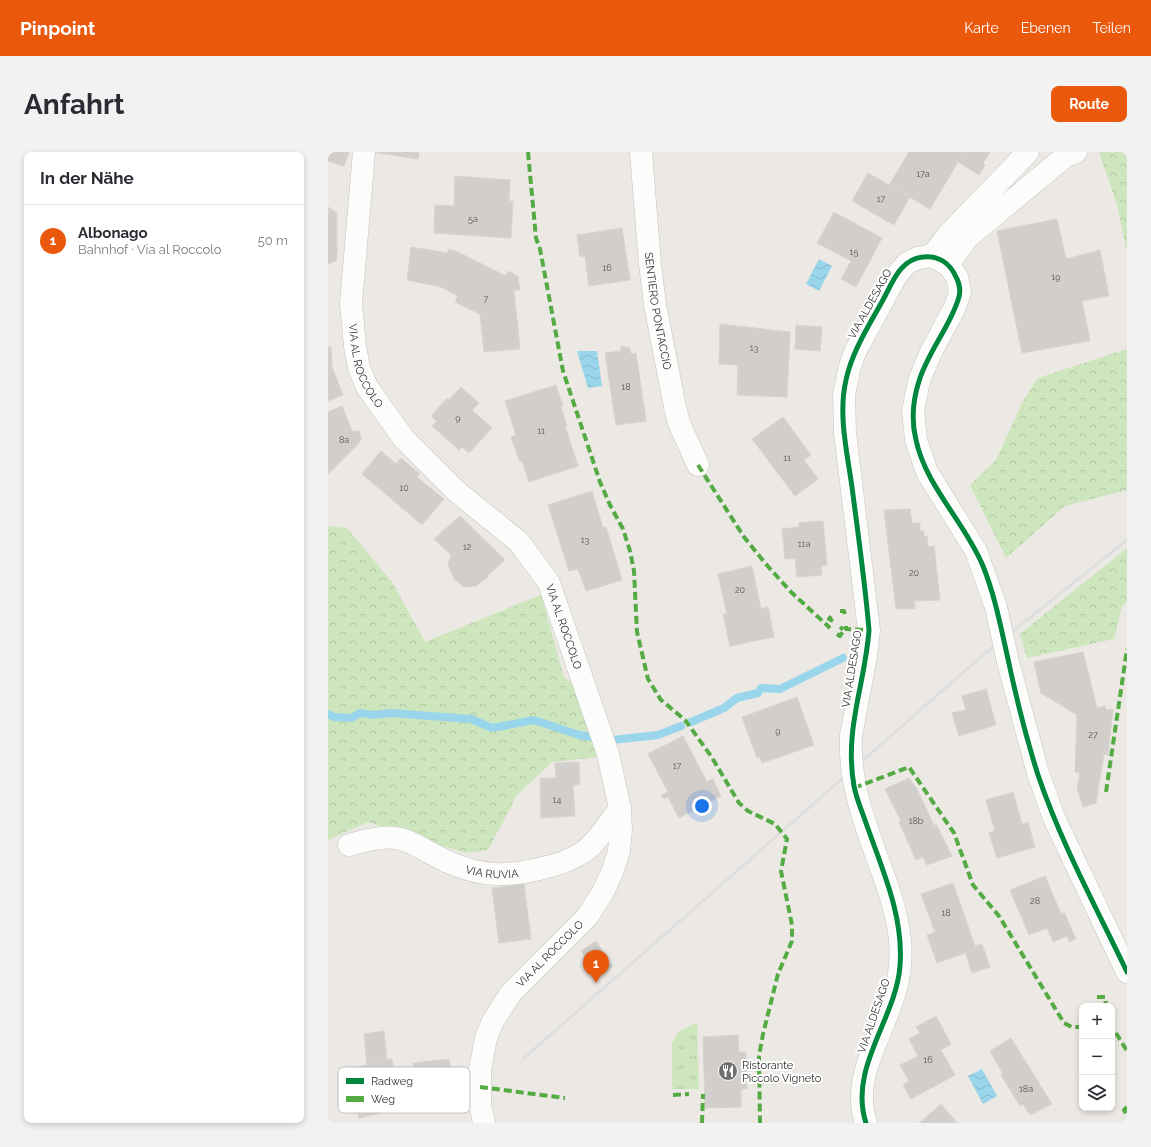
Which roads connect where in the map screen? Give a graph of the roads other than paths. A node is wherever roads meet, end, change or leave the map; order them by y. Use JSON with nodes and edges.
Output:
{"nodes":[{"id":1,"x":364,"y":152,"type":"edge"},
{"id":2,"x":641,"y":152,"type":"edge"},
{"id":3,"x":1028,"y":152,"type":"edge"},
{"id":4,"x":1076,"y":152,"type":"edge"},
{"id":5,"x":940,"y":260,"type":"junction"},
{"id":6,"x":698,"y":465,"type":"dead end"},
{"id":7,"x":620,"y":809,"type":"junction"},
{"id":8,"x":349,"y":845,"type":"dead end"},
{"id":9,"x":1127,"y":972,"type":"edge"},
{"id":10,"x":484,"y":1123,"type":"edge"},
{"id":11,"x":866,"y":1123,"type":"edge"}],
"edges":[{"from":1,"to":7,"type":"street","name":"VIA AL ROCCOLO"},
{"from":2,"to":6,"type":"street","name":"SENTIERO PONTACCIO"},
{"from":3,"to":5,"type":"street"},
{"from":4,"to":5,"type":"street"},
{"from":5,"to":9,"type":"street","bridge":true},
{"from":5,"to":11,"type":"street","name":"VIA ALDESAGO","bridge":true},
{"from":7,"to":8,"type":"street","name":"VIA RUVIA"},
{"from":7,"to":10,"type":"street","name":"VIA AL ROCCOLO"}]}
